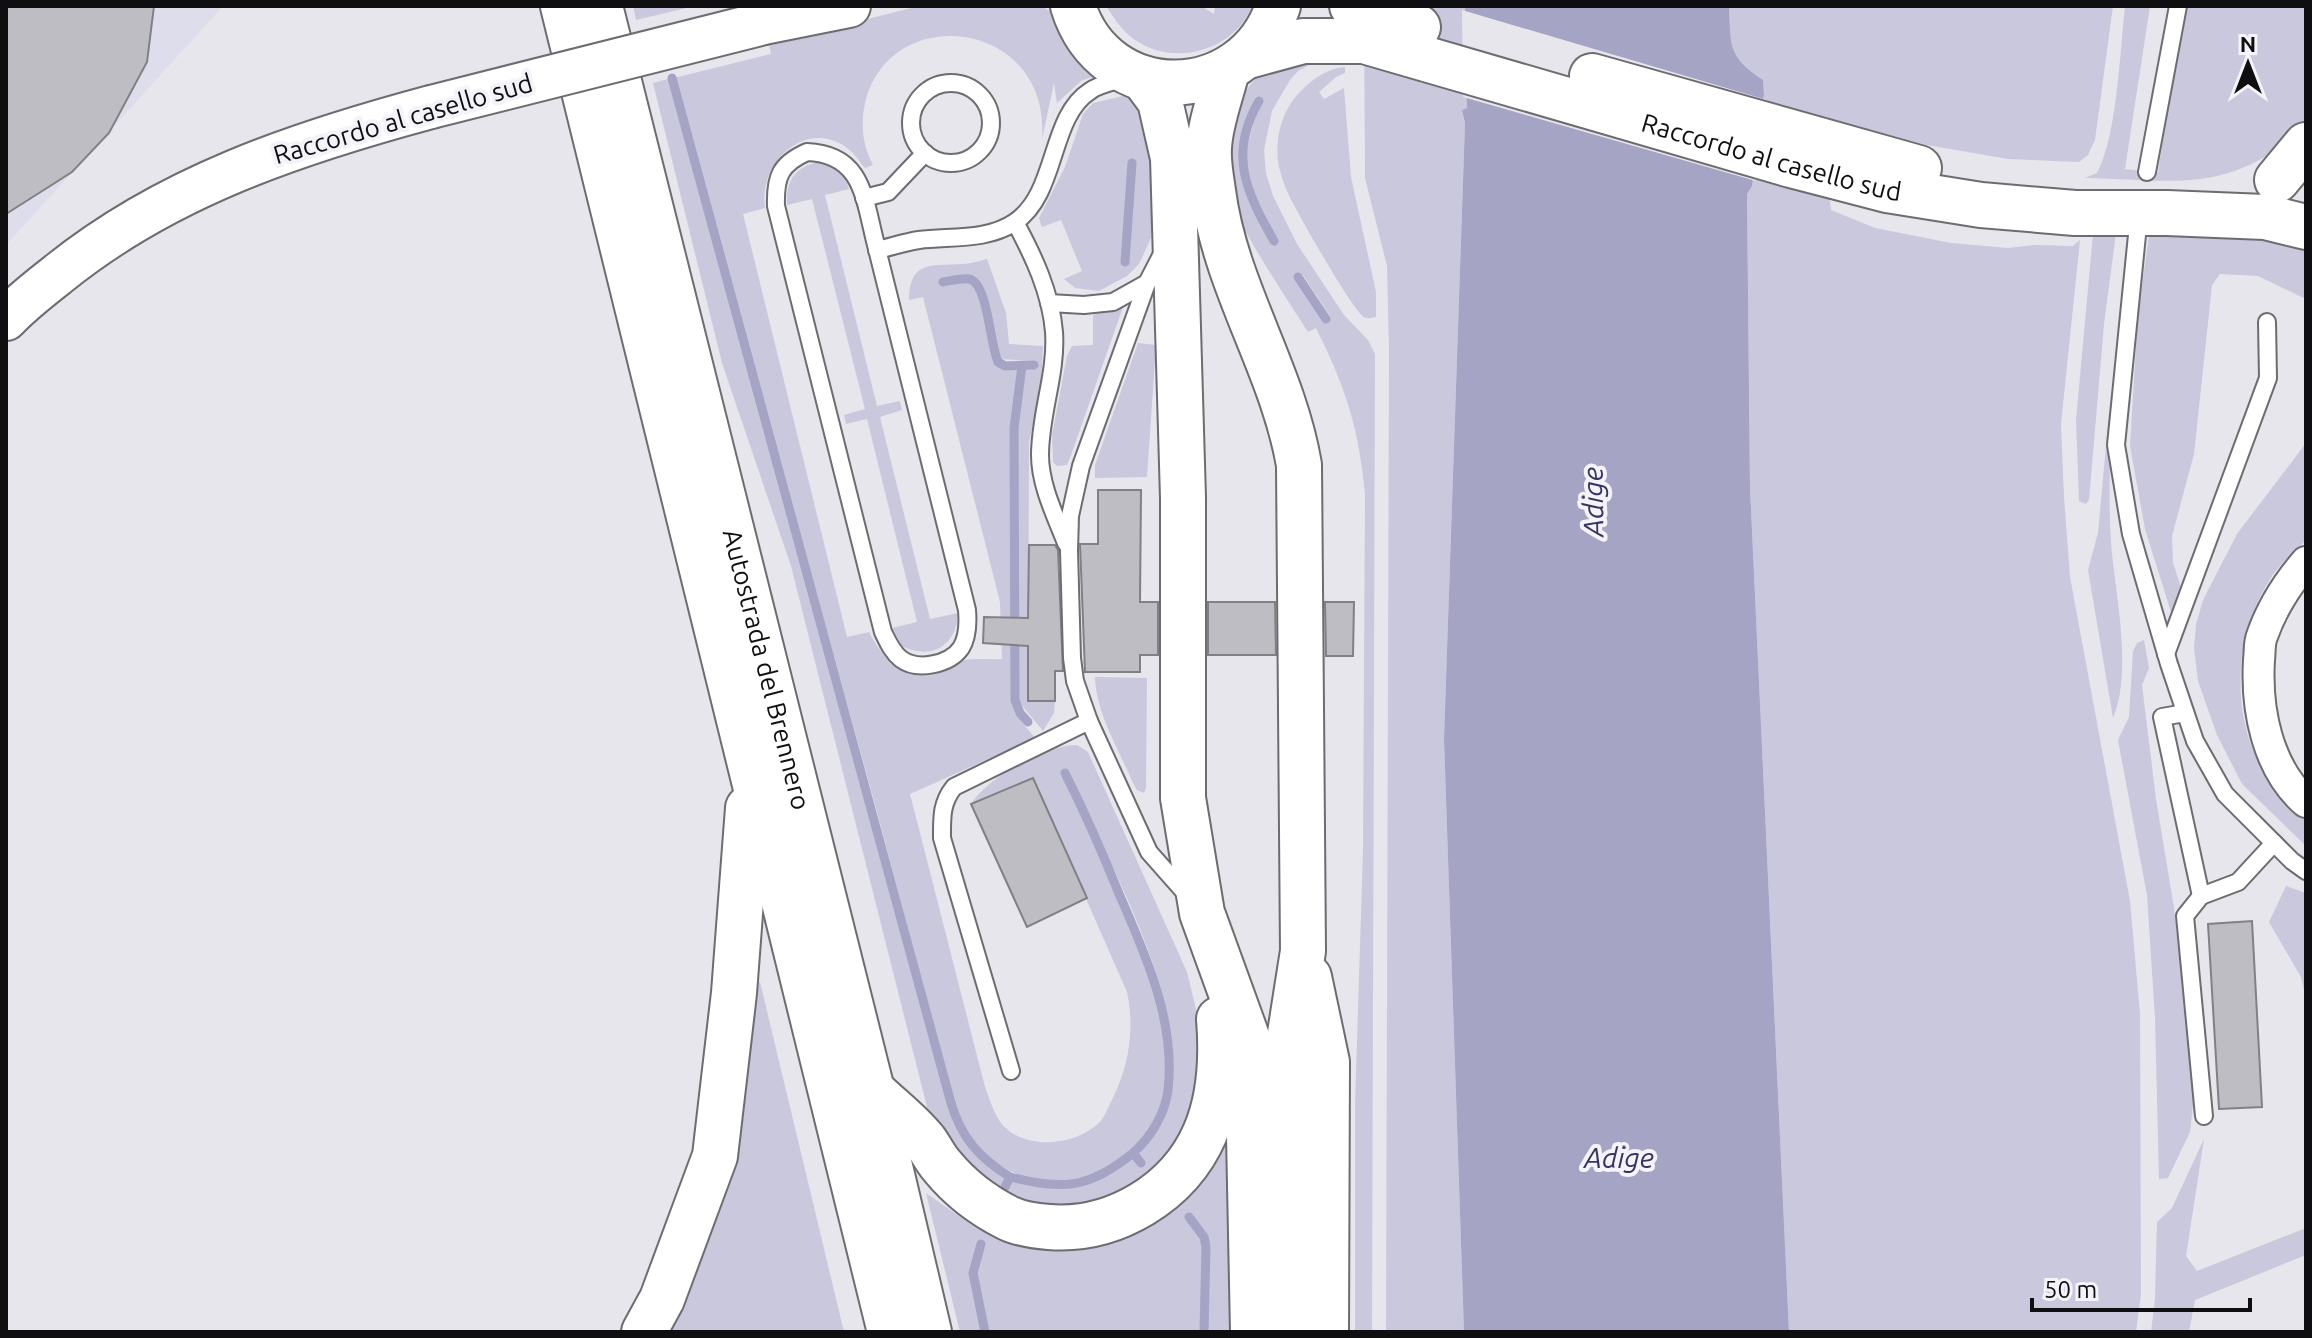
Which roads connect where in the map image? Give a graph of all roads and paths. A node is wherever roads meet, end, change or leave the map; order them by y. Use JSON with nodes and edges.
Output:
{"nodes":[{"id":1,"x":563,"y":6,"type":"edge"},
{"id":2,"x":600,"y":6,"type":"edge"},
{"id":3,"x":1278,"y":6,"type":"edge"},
{"id":4,"x":2178,"y":6,"type":"edge"},
{"id":5,"x":845,"y":7,"type":"edge"},
{"id":6,"x":1073,"y":9,"type":"edge"},
{"id":7,"x":1360,"y":19,"type":"edge"},
{"id":8,"x":1237,"y":63,"type":"junction"},
{"id":9,"x":1138,"y":76,"type":"junction"},
{"id":10,"x":2306,"y":145,"type":"edge"},
{"id":11,"x":925,"y":153,"type":"junction"},
{"id":12,"x":2291,"y":174,"type":"edge"},
{"id":13,"x":2157,"y":184,"type":"junction"},
{"id":14,"x":864,"y":198,"type":"junction"},
{"id":15,"x":2076,"y":203,"type":"junction"},
{"id":16,"x":1015,"y":222,"type":"junction"},
{"id":17,"x":2306,"y":227,"type":"edge"},
{"id":18,"x":1175,"y":229,"type":"junction"},
{"id":19,"x":2137,"y":235,"type":"dead end"},
{"id":20,"x":877,"y":250,"type":"junction"},
{"id":21,"x":1147,"y":283,"type":"junction"},
{"id":22,"x":1049,"y":303,"type":"junction"},
{"id":23,"x":6,"y":319,"type":"edge"},
{"id":24,"x":2267,"y":322,"type":"dead end"},
{"id":25,"x":1069,"y":551,"type":"junction"},
{"id":26,"x":2306,"y":562,"type":"edge"},
{"id":27,"x":2166,"y":654,"type":"junction"},
{"id":28,"x":2185,"y":713,"type":"junction"},
{"id":29,"x":1089,"y":721,"type":"junction"},
{"id":30,"x":751,"y":769,"type":"junction"},
{"id":31,"x":2306,"y":802,"type":"edge"},
{"id":32,"x":2274,"y":843,"type":"junction"},
{"id":33,"x":2306,"y":871,"type":"edge"},
{"id":34,"x":2201,"y":896,"type":"junction"},
{"id":35,"x":1208,"y":933,"type":"junction"},
{"id":36,"x":1303,"y":951,"type":"junction"},
{"id":37,"x":1011,"y":1071,"type":"dead end"},
{"id":38,"x":872,"y":1090,"type":"junction"},
{"id":39,"x":2204,"y":1116,"type":"dead end"},
{"id":40,"x":644,"y":1332,"type":"edge"},
{"id":41,"x":890,"y":1332,"type":"edge"},
{"id":42,"x":929,"y":1332,"type":"edge"},
{"id":43,"x":1253,"y":1332,"type":"edge"},
{"id":44,"x":1284,"y":1332,"type":"edge"},
{"id":45,"x":1326,"y":1332,"type":"edge"}],
"edges":[{"from":1,"to":30,"type":"main road","name":"Autostrada del Brennero"},
{"from":2,"to":38,"type":"main road","name":"Autostrada del Brennero"},
{"from":3,"to":8,"type":"main road"},
{"from":4,"to":13,"type":"lane"},
{"from":5,"to":23,"type":"main road","name":"Raccordo al casello sud","bridge":true},
{"from":6,"to":9,"type":"main road","name":"Raccordo al casello sud"},
{"from":7,"to":8,"type":"main road","name":"Raccordo al casello sud"},
{"from":7,"to":15,"type":"main road","name":"Raccordo al casello sud"},
{"from":8,"to":9,"type":"main road","name":"Raccordo al casello sud"},
{"from":8,"to":36,"type":"main road"},
{"from":9,"to":16,"type":"lane"},
{"from":9,"to":18,"type":"main road"},
{"from":10,"to":12,"type":"main road"},
{"from":11,"to":11,"type":"lane"},
{"from":11,"to":14,"type":"lane"},
{"from":12,"to":13,"type":"main road","name":"Raccordo al casello sud"},
{"from":13,"to":15,"type":"main road","name":"Raccordo al casello sud"},
{"from":14,"to":20,"type":"lane"},
{"from":14,"to":20,"type":"lane"},
{"from":15,"to":17,"type":"main road","name":"Raccordo al casello sud"},
{"from":16,"to":20,"type":"lane"},
{"from":16,"to":22,"type":"lane"},
{"from":18,"to":21,"type":"lane"},
{"from":18,"to":35,"type":"main road"},
{"from":19,"to":27,"type":"lane"},
{"from":21,"to":22,"type":"lane"},
{"from":21,"to":25,"type":"lane"},
{"from":22,"to":25,"type":"lane"},
{"from":24,"to":27,"type":"lane"},
{"from":25,"to":29,"type":"lane"},
{"from":26,"to":31,"type":"street"},
{"from":27,"to":28,"type":"lane"},
{"from":28,"to":32,"type":"lane"},
{"from":28,"to":34,"type":"lane"},
{"from":29,"to":35,"type":"lane"},
{"from":29,"to":37,"type":"lane"},
{"from":30,"to":40,"type":"main road"},
{"from":30,"to":41,"type":"main road","name":"Autostrada del Brennero"},
{"from":32,"to":33,"type":"lane"},
{"from":32,"to":34,"type":"lane"},
{"from":34,"to":39,"type":"lane"},
{"from":35,"to":38,"type":"main road"},
{"from":35,"to":43,"type":"main road"},
{"from":36,"to":44,"type":"main road"},
{"from":36,"to":45,"type":"main road"},
{"from":38,"to":42,"type":"main road","name":"Autostrada del Brennero"}]}
